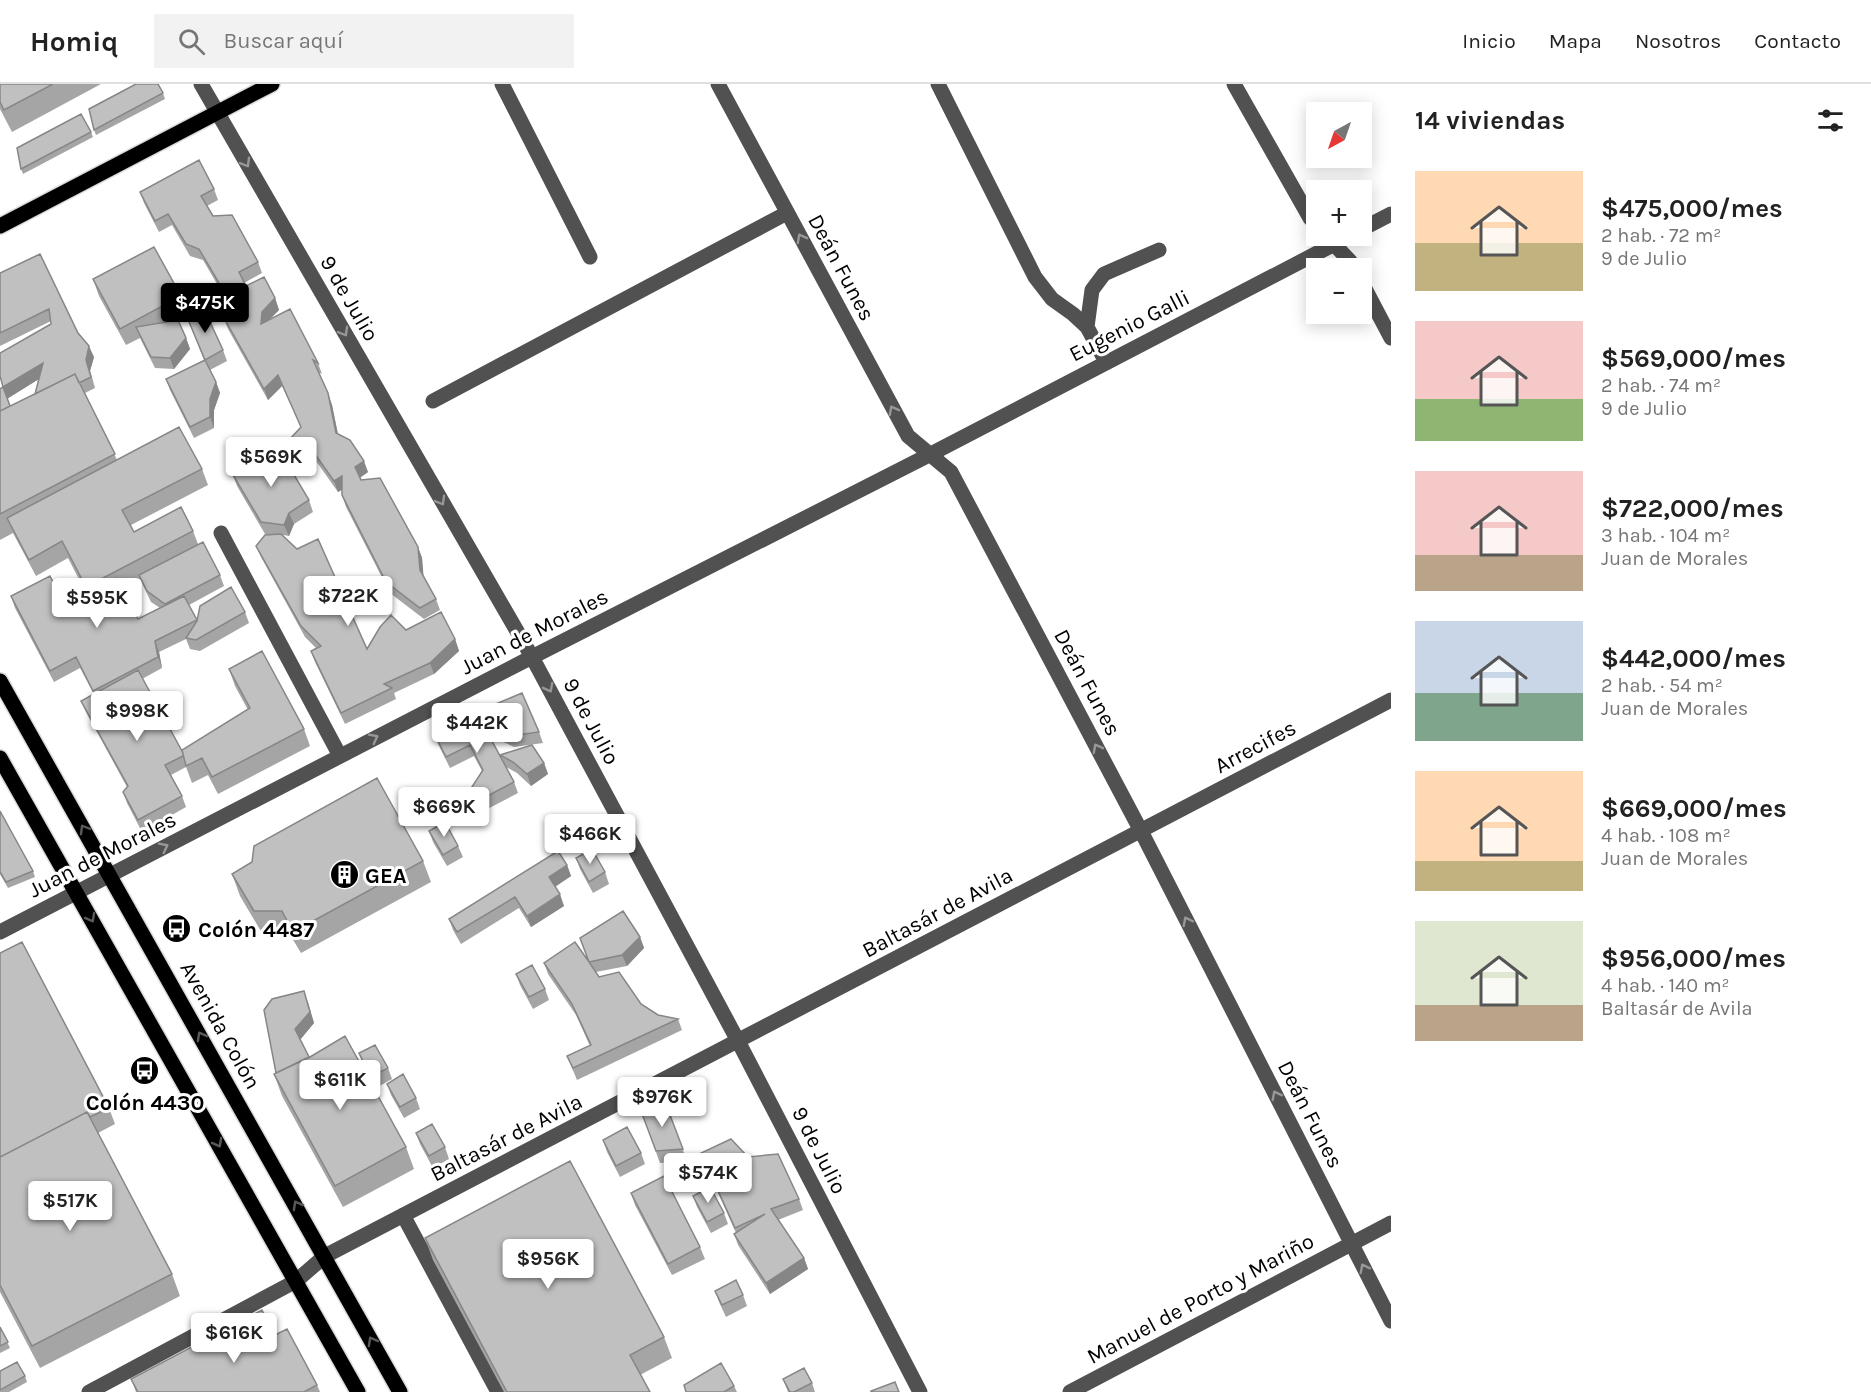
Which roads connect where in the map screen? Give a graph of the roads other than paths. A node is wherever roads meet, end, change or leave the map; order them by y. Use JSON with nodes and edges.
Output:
{"nodes":[{"id":1,"x":201,"y":84,"type":"edge"},
{"id":2,"x":272,"y":84,"type":"edge"},
{"id":3,"x":502,"y":84,"type":"edge"},
{"id":4,"x":718,"y":84,"type":"edge"},
{"id":5,"x":938,"y":84,"type":"edge"},
{"id":6,"x":1234,"y":84,"type":"edge"},
{"id":7,"x":217,"y":112,"type":"junction"},
{"id":8,"x":1306,"y":211,"type":"edge"},
{"id":9,"x":787,"y":213,"type":"junction"},
{"id":10,"x":1391,"y":214,"type":"edge"},
{"id":11,"x":1372,"y":224,"type":"edge"},
{"id":12,"x":0,"y":226,"type":"edge"},
{"id":13,"x":1319,"y":246,"type":"edge"},
{"id":14,"x":1336,"y":246,"type":"edge"},
{"id":15,"x":1158,"y":250,"type":"dead end"},
{"id":16,"x":590,"y":257,"type":"dead end"},
{"id":17,"x":1347,"y":258,"type":"edge"},
{"id":18,"x":1372,"y":302,"type":"edge"},
{"id":19,"x":1087,"y":327,"type":"junction"},
{"id":20,"x":1391,"y":338,"type":"edge"},
{"id":21,"x":1106,"y":362,"type":"junction"},
{"id":22,"x":433,"y":401,"type":"dead end"},
{"id":23,"x":929,"y":455,"type":"junction"},
{"id":24,"x":220,"y":533,"type":"dead end"},
{"id":25,"x":532,"y":657,"type":"junction"},
{"id":26,"x":0,"y":681,"type":"edge"},
{"id":27,"x":1391,"y":700,"type":"edge"},
{"id":28,"x":340,"y":756,"type":"junction"},
{"id":29,"x":0,"y":758,"type":"edge"},
{"id":30,"x":1141,"y":831,"type":"junction"},
{"id":31,"x":110,"y":875,"type":"junction"},
{"id":32,"x":76,"y":893,"type":"junction"},
{"id":33,"x":0,"y":932,"type":"edge"},
{"id":34,"x":738,"y":1041,"type":"junction"},
{"id":35,"x":404,"y":1215,"type":"junction"},
{"id":36,"x":1391,"y":1223,"type":"edge"},
{"id":37,"x":1352,"y":1244,"type":"junction"},
{"id":38,"x":326,"y":1256,"type":"junction"},
{"id":39,"x":296,"y":1281,"type":"junction"},
{"id":40,"x":1391,"y":1321,"type":"edge"},
{"id":41,"x":89,"y":1392,"type":"edge"},
{"id":42,"x":358,"y":1392,"type":"edge"},
{"id":43,"x":400,"y":1392,"type":"edge"},
{"id":44,"x":498,"y":1392,"type":"edge"},
{"id":45,"x":920,"y":1392,"type":"edge"},
{"id":46,"x":1070,"y":1392,"type":"edge"}],
"edges":[{"from":1,"to":7,"type":"street","name":"9 de Julio"},
{"from":2,"to":7,"type":"main road"},
{"from":3,"to":16,"type":"street"},
{"from":4,"to":9,"type":"street","name":"Deán Funes"},
{"from":5,"to":19,"type":"street"},
{"from":6,"to":8,"type":"street"},
{"from":7,"to":12,"type":"main road"},
{"from":7,"to":25,"type":"street","name":"9 de Julio","one_way":true},
{"from":9,"to":22,"type":"street"},
{"from":23,"to":9,"type":"street","name":"Deán Funes","one_way":true},
{"from":10,"to":11,"type":"street"},
{"from":13,"to":21,"type":"street","name":"Eugenio Galli"},
{"from":14,"to":17,"type":"street"},
{"from":15,"to":19,"type":"street"},
{"from":18,"to":20,"type":"street"},
{"from":19,"to":21,"type":"street"},
{"from":21,"to":23,"type":"street","name":"Eugenio Galli"},
{"from":23,"to":25,"type":"street","name":"Juan de Morales"},
{"from":30,"to":23,"type":"street","name":"Deán Funes","one_way":true},
{"from":24,"to":28,"type":"street"},
{"from":28,"to":25,"type":"street","name":"Juan de Morales","one_way":true},
{"from":25,"to":34,"type":"street","name":"9 de Julio","one_way":true},
{"from":31,"to":26,"type":"main road","name":"Avenida Colón","one_way":true},
{"from":27,"to":30,"type":"street","name":"Arrecifes"},
{"from":31,"to":28,"type":"street","name":"Juan de Morales","one_way":true},
{"from":29,"to":32,"type":"main road"},
{"from":30,"to":34,"type":"street","name":"Baltasár de Avila"},
{"from":37,"to":30,"type":"street","name":"Deán Funes","one_way":true},
{"from":31,"to":32,"type":"street","name":"Juan de Morales"},
{"from":38,"to":31,"type":"main road","name":"Avenida Colón","one_way":true},
{"from":32,"to":33,"type":"street","name":"Juan de Morales"},
{"from":32,"to":39,"type":"main road","one_way":true},
{"from":34,"to":35,"type":"street","name":"Baltasár de Avila"},
{"from":34,"to":45,"type":"street","name":"9 de Julio"},
{"from":35,"to":38,"type":"street","name":"Baltasár de Avila"},
{"from":35,"to":44,"type":"street"},
{"from":36,"to":37,"type":"street","name":"Manuel de Porto y Mariño"},
{"from":40,"to":37,"type":"street","name":"Deán Funes","one_way":true},
{"from":37,"to":46,"type":"street","name":"Manuel de Porto y Mariño"},
{"from":38,"to":39,"type":"street","name":"Baltasár de Avila"},
{"from":43,"to":38,"type":"main road","name":"Avenida Colón","one_way":true},
{"from":39,"to":41,"type":"street","name":"Baltasár de Avila"},
{"from":39,"to":42,"type":"main road"}]}
